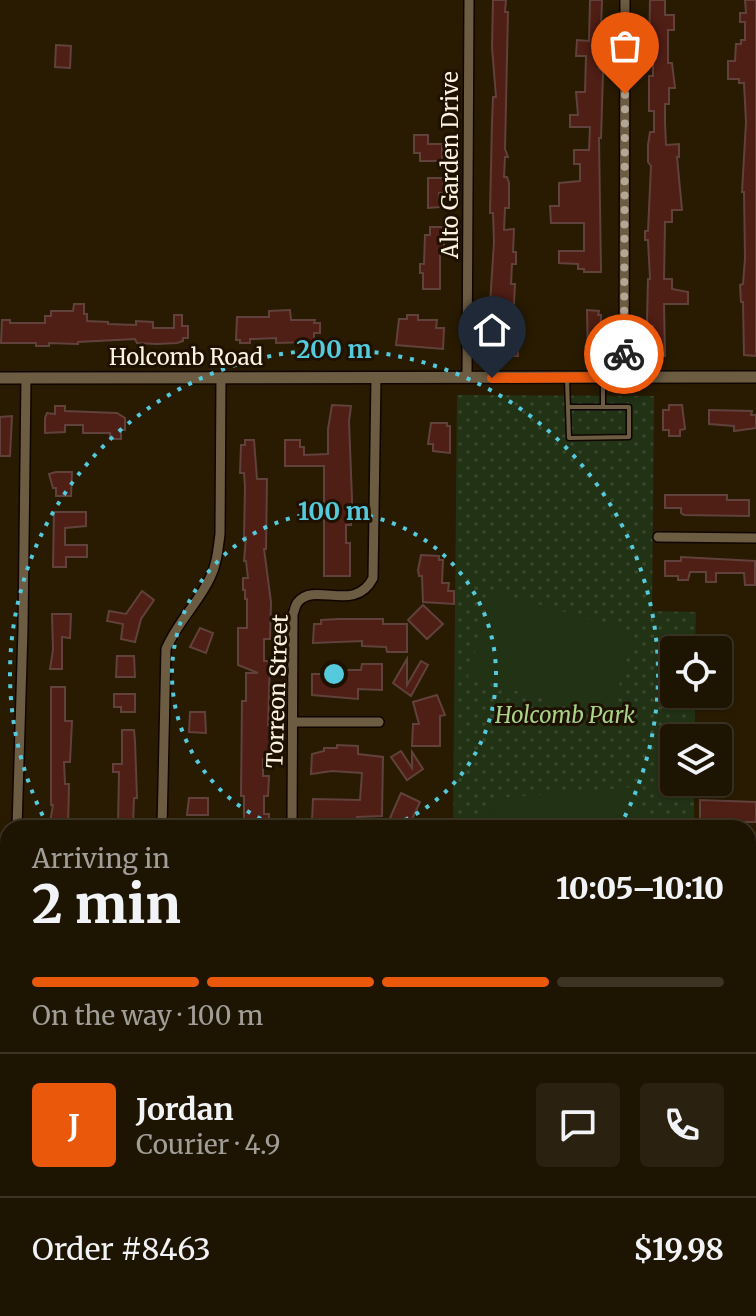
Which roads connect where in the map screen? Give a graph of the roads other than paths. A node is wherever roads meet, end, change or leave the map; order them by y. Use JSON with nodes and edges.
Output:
{"nodes":[{"id":1,"x":469,"y":0,"type":"edge"},
{"id":2,"x":625,"y":0,"type":"edge"},
{"id":3,"x":221,"y":377,"type":"junction"},
{"id":4,"x":567,"y":377,"type":"junction"},
{"id":5,"x":603,"y":377,"type":"junction"},
{"id":6,"x":624,"y":377,"type":"junction"},
{"id":7,"x":756,"y":377,"type":"edge"},
{"id":8,"x":0,"y":378,"type":"edge"},
{"id":9,"x":26,"y":378,"type":"junction"},
{"id":10,"x":376,"y":378,"type":"junction"},
{"id":11,"x":467,"y":378,"type":"junction"},
{"id":12,"x":568,"y":407,"type":"junction"},
{"id":13,"x":603,"y":407,"type":"junction"},
{"id":14,"x":658,"y":537,"type":"dead end"},
{"id":15,"x":756,"y":538,"type":"edge"},
{"id":16,"x":293,"y":722,"type":"junction"},
{"id":17,"x":379,"y":722,"type":"dead end"},
{"id":18,"x":17,"y":820,"type":"edge"},
{"id":19,"x":162,"y":820,"type":"edge"},
{"id":20,"x":292,"y":820,"type":"edge"}],
"edges":[{"from":1,"to":11,"type":"street","name":"Alto Garden Drive"},
{"from":2,"to":6,"type":"street"},
{"from":3,"to":9,"type":"street","name":"Holcomb Road"},
{"from":3,"to":10,"type":"street","name":"Holcomb Road"},
{"from":3,"to":19,"type":"street"},
{"from":4,"to":5,"type":"street","name":"Holcomb Road"},
{"from":4,"to":11,"type":"street","name":"Holcomb Road"},
{"from":4,"to":12,"type":"lane"},
{"from":5,"to":6,"type":"street","name":"Holcomb Road"},
{"from":5,"to":13,"type":"lane"},
{"from":6,"to":7,"type":"street","name":"Holcomb Road"},
{"from":8,"to":9,"type":"street","name":"Holcomb Road"},
{"from":9,"to":18,"type":"street"},
{"from":10,"to":11,"type":"street","name":"Holcomb Road"},
{"from":10,"to":16,"type":"street","name":"Torreon Street"},
{"from":12,"to":13,"type":"lane"},
{"from":12,"to":13,"type":"lane"},
{"from":14,"to":15,"type":"street"},
{"from":16,"to":17,"type":"street"},
{"from":16,"to":20,"type":"street","name":"Torreon Street"}]}
